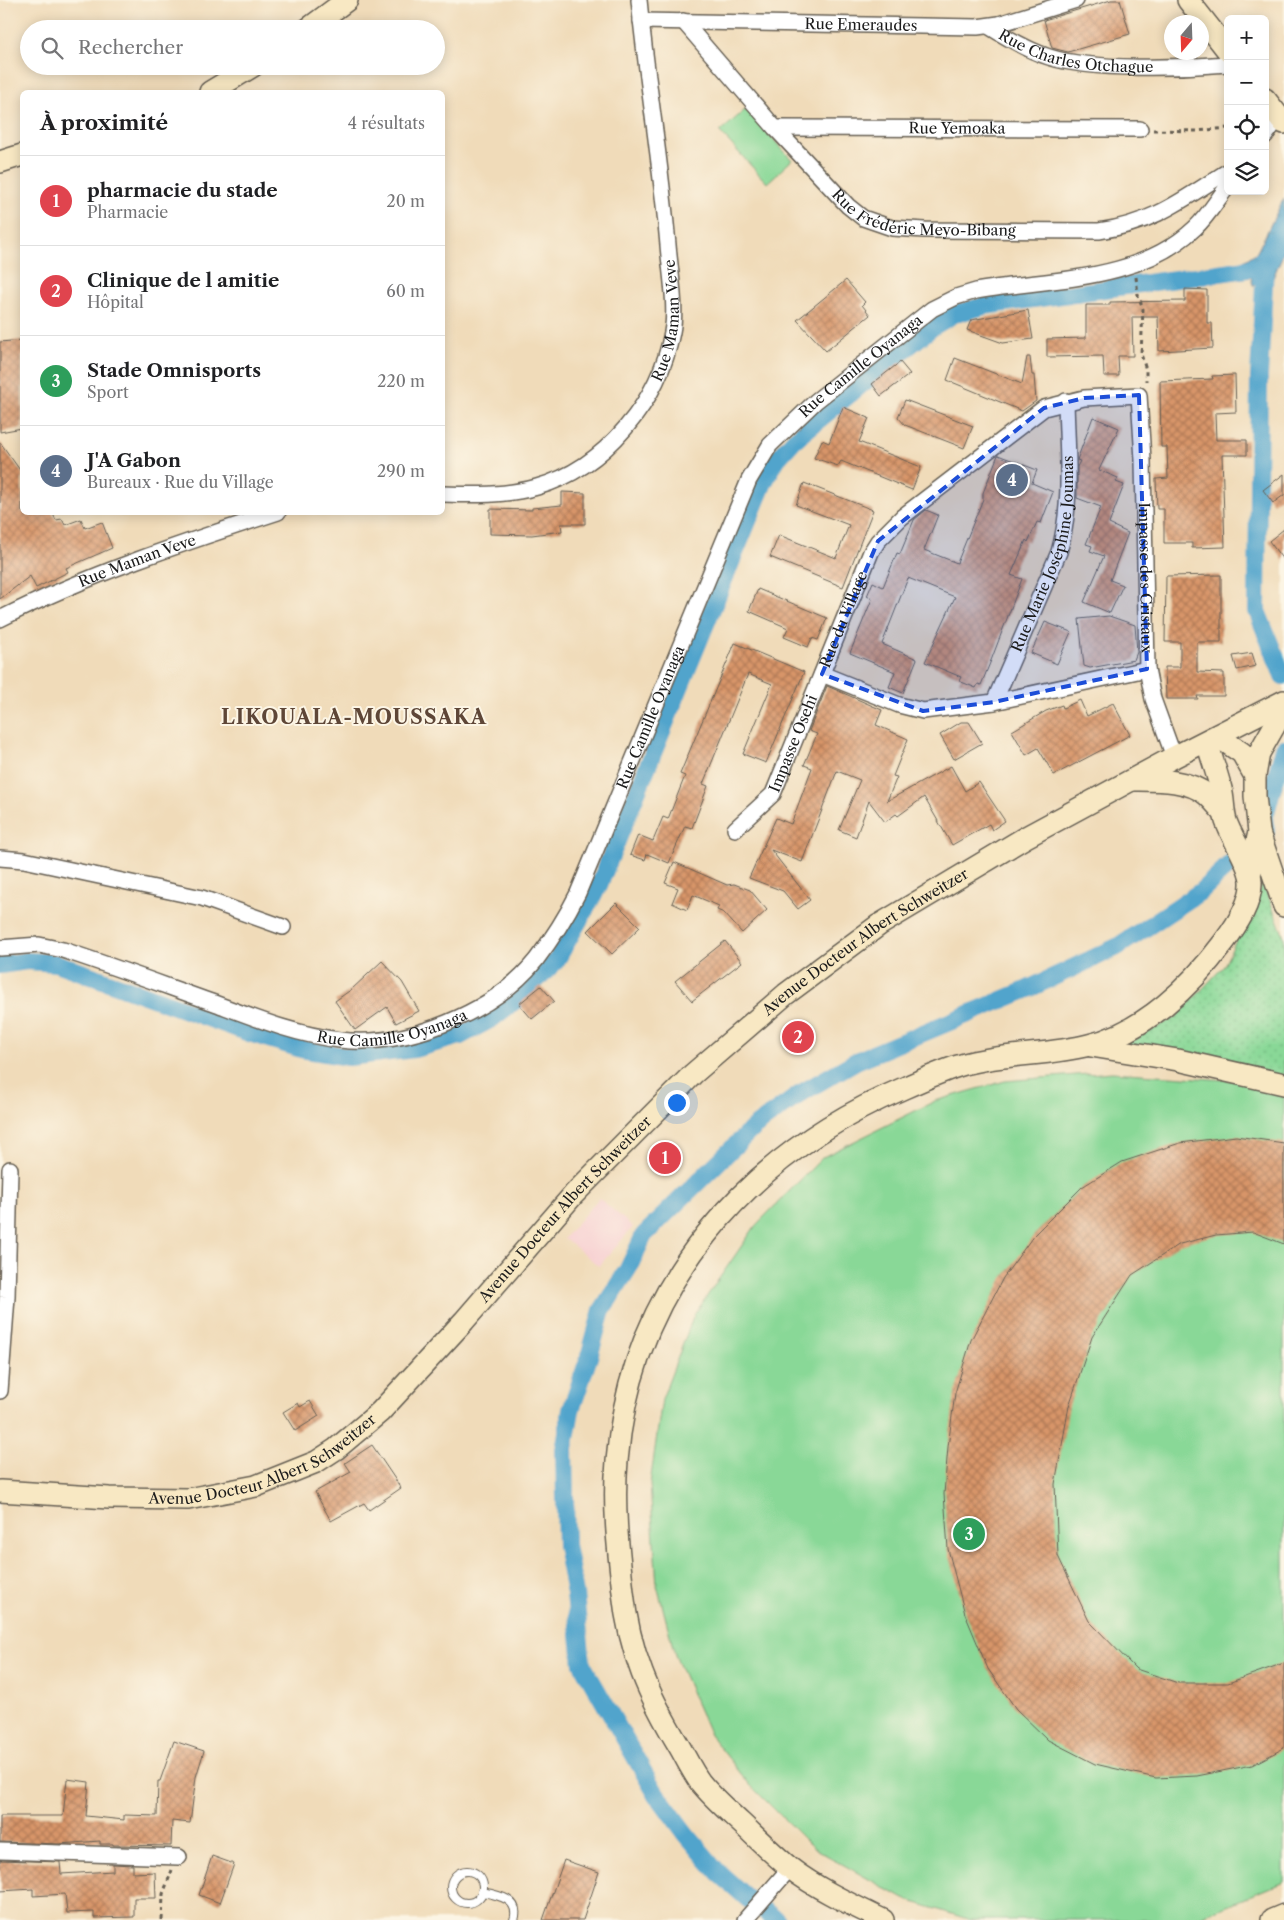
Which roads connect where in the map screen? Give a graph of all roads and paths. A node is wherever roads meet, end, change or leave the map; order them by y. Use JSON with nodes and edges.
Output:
{"nodes":[{"id":1,"x":347,"y":0,"type":"edge"},
{"id":2,"x":640,"y":0,"type":"edge"},
{"id":3,"x":1076,"y":0,"type":"edge"},
{"id":4,"x":1188,"y":0,"type":"edge"},
{"id":5,"x":320,"y":20,"type":"edge"},
{"id":6,"x":641,"y":21,"type":"junction"},
{"id":7,"x":683,"y":21,"type":"junction"},
{"id":8,"x":988,"y":26,"type":"junction"},
{"id":9,"x":1224,"y":46,"type":"edge"},
{"id":10,"x":1224,"y":64,"type":"edge"},
{"id":11,"x":238,"y":75,"type":"edge"},
{"id":12,"x":213,"y":90,"type":"edge"},
{"id":13,"x":1276,"y":111,"type":"edge"},
{"id":14,"x":1269,"y":127,"type":"edge"},
{"id":15,"x":775,"y":128,"type":"junction"},
{"id":16,"x":1224,"y":128,"type":"edge"},
{"id":17,"x":1140,"y":129,"type":"joint"},
{"id":18,"x":20,"y":156,"type":"edge"},
{"id":19,"x":0,"y":162,"type":"edge"},
{"id":20,"x":1224,"y":174,"type":"edge"},
{"id":21,"x":1224,"y":191,"type":"edge"},
{"id":22,"x":1137,"y":281,"type":"dead end"},
{"id":23,"x":1139,"y":394,"type":"junction"},
{"id":24,"x":1066,"y":401,"type":"junction"},
{"id":25,"x":445,"y":494,"type":"edge"},
{"id":26,"x":269,"y":515,"type":"edge"},
{"id":27,"x":0,"y":619,"type":"edge"},
{"id":28,"x":1147,"y":669,"type":"junction"},
{"id":29,"x":822,"y":674,"type":"junction"},
{"id":30,"x":1284,"y":701,"type":"edge"},
{"id":31,"x":994,"y":702,"type":"junction"},
{"id":32,"x":1284,"y":709,"type":"edge"},
{"id":33,"x":1212,"y":739,"type":"junction"},
{"id":34,"x":1174,"y":757,"type":"junction"},
{"id":35,"x":1255,"y":776,"type":"junction"},
{"id":36,"x":1131,"y":780,"type":"junction"},
{"id":37,"x":1224,"y":813,"type":"junction"},
{"id":38,"x":735,"y":829,"type":"dead end"},
{"id":39,"x":1259,"y":832,"type":"junction"},
{"id":40,"x":0,"y":858,"type":"edge"},
{"id":41,"x":1250,"y":874,"type":"junction"},
{"id":42,"x":1284,"y":906,"type":"edge"},
{"id":43,"x":283,"y":927,"type":"dead end"},
{"id":44,"x":0,"y":948,"type":"edge"},
{"id":45,"x":1087,"y":1046,"type":"junction"},
{"id":46,"x":1284,"y":1084,"type":"edge"},
{"id":47,"x":10,"y":1169,"type":"dead end"},
{"id":48,"x":0,"y":1391,"type":"edge"},
{"id":49,"x":0,"y":1492,"type":"edge"},
{"id":50,"x":0,"y":1851,"type":"edge"},
{"id":51,"x":175,"y":1857,"type":"joint"},
{"id":52,"x":790,"y":1868,"type":"junction"},
{"id":53,"x":482,"y":1892,"type":"junction"},
{"id":54,"x":1284,"y":1916,"type":"edge"},
{"id":55,"x":162,"y":1920,"type":"edge"},
{"id":56,"x":514,"y":1920,"type":"edge"},
{"id":57,"x":745,"y":1920,"type":"edge"},
{"id":58,"x":884,"y":1920,"type":"edge"},
{"id":59,"x":1272,"y":1920,"type":"edge"}],
"edges":[{"from":1,"to":5,"type":"main road"},
{"from":2,"to":6,"type":"street","name":"Rue Maman Veve"},
{"from":3,"to":8,"type":"street","name":"Rue Emeraudes"},
{"from":4,"to":9,"type":"main road"},
{"from":6,"to":7,"type":"street","name":"Rue Emeraudes"},
{"from":6,"to":25,"type":"street","name":"Rue Maman Veve"},
{"from":7,"to":8,"type":"street","name":"Rue Emeraudes"},
{"from":7,"to":15,"type":"street","name":"Rue Frédéric Meyo-Bibang"},
{"from":8,"to":10,"type":"street","name":"Rue Charles Otchague"},
{"from":11,"to":12,"type":"main road"},
{"from":13,"to":14,"type":"street"},
{"from":15,"to":17,"type":"street","name":"Rue Yemoaka"},
{"from":15,"to":20,"type":"street","name":"Rue Frédéric Meyo-Bibang"},
{"from":16,"to":17,"type":"path"},
{"from":18,"to":19,"type":"main road"},
{"from":21,"to":44,"type":"street","name":"Rue Camille Oyanaga"},
{"from":22,"to":23,"type":"path"},
{"from":23,"to":24,"type":"street","name":"Rue du Village"},
{"from":23,"to":28,"type":"street","name":"Impasse des Cristaux"},
{"from":24,"to":29,"type":"street","name":"Rue du Village"},
{"from":24,"to":31,"type":"street","name":"Rue Marie Joséphine Joumas"},
{"from":26,"to":27,"type":"street","name":"Rue Maman Veve"},
{"from":28,"to":31,"type":"street","name":"Rue du Village"},
{"from":28,"to":34,"type":"street","name":"Impasse des Cristaux"},
{"from":29,"to":31,"type":"street","name":"Rue du Village"},
{"from":29,"to":38,"type":"street","name":"Impasse Osehi"},
{"from":30,"to":33,"type":"main road","name":"Avenue Docteur Albert Schweitzer"},
{"from":32,"to":35,"type":"main road"},
{"from":33,"to":34,"type":"main road","name":"Avenue Docteur Albert Schweitzer"},
{"from":33,"to":35,"type":"main road"},
{"from":33,"to":37,"type":"main road"},
{"from":34,"to":36,"type":"main road","name":"Avenue Docteur Albert Schweitzer"},
{"from":35,"to":39,"type":"main road"},
{"from":36,"to":37,"type":"main road"},
{"from":36,"to":49,"type":"main road","name":"Avenue Docteur Albert Schweitzer"},
{"from":37,"to":41,"type":"main road"},
{"from":39,"to":41,"type":"main road"},
{"from":39,"to":42,"type":"main road"},
{"from":40,"to":43,"type":"street"},
{"from":41,"to":45,"type":"main road"},
{"from":45,"to":46,"type":"main road"},
{"from":45,"to":52,"type":"main road"},
{"from":47,"to":48,"type":"street"},
{"from":50,"to":51,"type":"street"},
{"from":51,"to":55,"type":"path"},
{"from":52,"to":57,"type":"street"},
{"from":52,"to":58,"type":"main road"},
{"from":53,"to":53,"type":"lane"},
{"from":53,"to":56,"type":"lane"},
{"from":54,"to":59,"type":"main road"}]}
